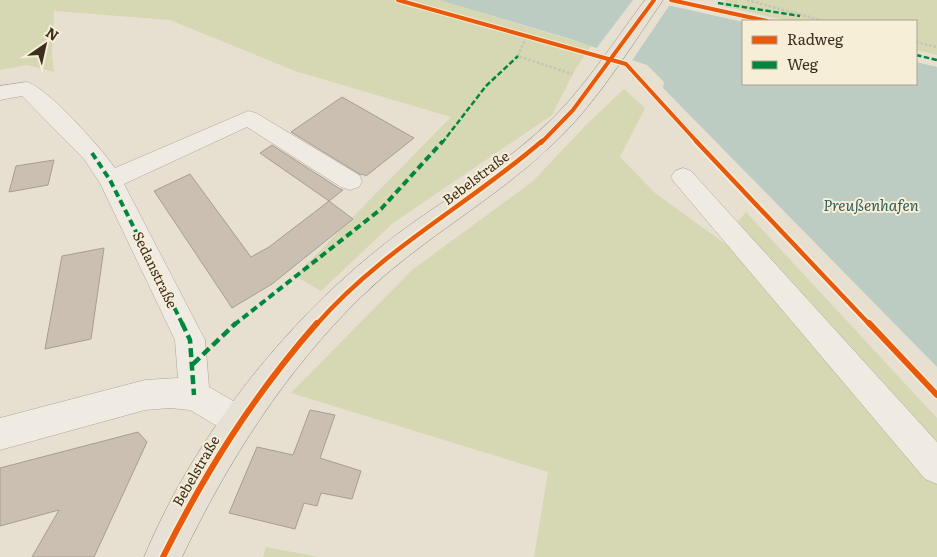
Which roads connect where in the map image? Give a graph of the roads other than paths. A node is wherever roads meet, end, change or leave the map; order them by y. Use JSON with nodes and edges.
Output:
{"nodes":[{"id":1,"x":654,"y":0,"type":"edge"},
{"id":2,"x":0,"y":94,"type":"edge"},
{"id":3,"x":684,"y":177,"type":"dead end"},
{"id":4,"x":110,"y":180,"type":"junction"},
{"id":5,"x":350,"y":182,"type":"dead end"},
{"id":6,"x":194,"y":395,"type":"junction"},
{"id":7,"x":238,"y":422,"type":"junction"},
{"id":8,"x":0,"y":434,"type":"edge"},
{"id":9,"x":937,"y":467,"type":"edge"},
{"id":10,"x":163,"y":557,"type":"edge"}],
"edges":[{"from":1,"to":7,"type":"main road","name":"Bebelstraße"},
{"from":2,"to":4,"type":"street","name":"Sedanstraße"},
{"from":3,"to":9,"type":"street"},
{"from":4,"to":5,"type":"street"},
{"from":4,"to":6,"type":"street","name":"Sedanstraße"},
{"from":6,"to":7,"type":"street"},
{"from":6,"to":8,"type":"street"},
{"from":7,"to":10,"type":"main road","name":"Bebelstraße"}]}
